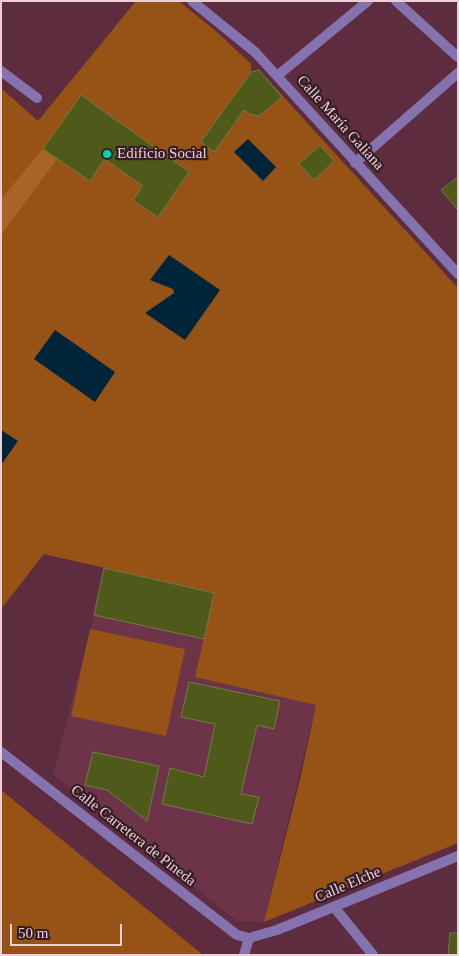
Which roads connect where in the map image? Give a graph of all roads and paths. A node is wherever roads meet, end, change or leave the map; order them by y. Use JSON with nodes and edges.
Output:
{"nodes":[{"id":1,"x":192,"y":1,"type":"edge"},
{"id":2,"x":368,"y":1,"type":"edge"},
{"id":3,"x":396,"y":1,"type":"edge"},
{"id":4,"x":458,"y":57,"type":"edge"},
{"id":5,"x":1,"y":71,"type":"edge"},
{"id":6,"x":458,"y":73,"type":"edge"},
{"id":7,"x":277,"y":76,"type":"junction"},
{"id":8,"x":37,"y":98,"type":"dead end"},
{"id":9,"x":355,"y":163,"type":"junction"},
{"id":10,"x":458,"y":274,"type":"edge"},
{"id":11,"x":1,"y":752,"type":"edge"},
{"id":12,"x":458,"y":856,"type":"edge"},
{"id":13,"x":334,"y":907,"type":"junction"},
{"id":14,"x":249,"y":938,"type":"junction"},
{"id":15,"x":244,"y":955,"type":"edge"},
{"id":16,"x":374,"y":955,"type":"edge"}],
"edges":[{"from":1,"to":7,"type":"street","name":"Calle María Galiana"},
{"from":2,"to":7,"type":"street"},
{"from":3,"to":4,"type":"street"},
{"from":5,"to":8,"type":"street"},
{"from":6,"to":9,"type":"street"},
{"from":7,"to":9,"type":"street","name":"Calle María Galiana"},
{"from":9,"to":10,"type":"street","name":"Calle María Galiana"},
{"from":11,"to":14,"type":"street","name":"Calle Carretera de Pineda"},
{"from":12,"to":13,"type":"street","name":"Calle Elche"},
{"from":13,"to":14,"type":"street","name":"Calle Elche"},
{"from":13,"to":16,"type":"street"},
{"from":14,"to":15,"type":"street"}]}
